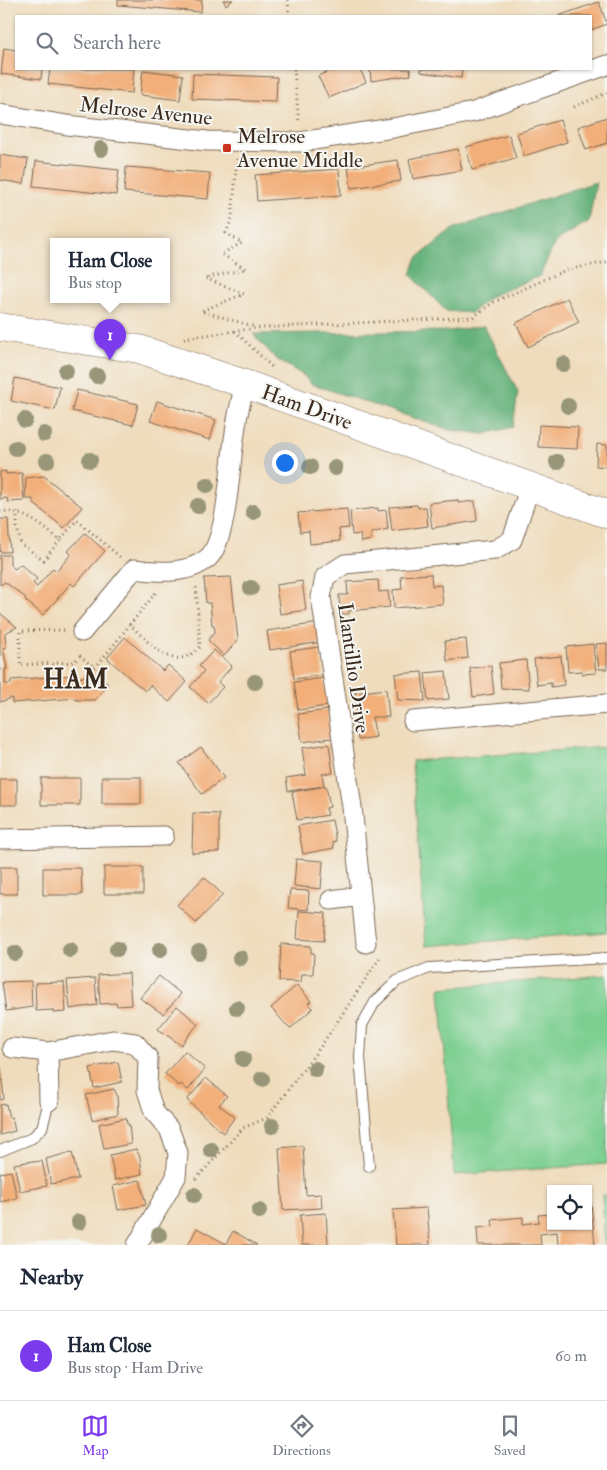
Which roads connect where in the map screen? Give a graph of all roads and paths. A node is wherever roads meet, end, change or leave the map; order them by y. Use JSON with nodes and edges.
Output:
{"nodes":[{"id":1,"x":288,"y":0,"type":"edge"},
{"id":2,"x":289,"y":15,"type":"edge"},
{"id":3,"x":607,"y":65,"type":"edge"},
{"id":4,"x":294,"y":70,"type":"edge"},
{"id":5,"x":607,"y":93,"type":"edge"},
{"id":6,"x":574,"y":107,"type":"dead end"},
{"id":7,"x":0,"y":114,"type":"edge"},
{"id":8,"x":238,"y":141,"type":"junction"},
{"id":9,"x":300,"y":142,"type":"junction"},
{"id":10,"x":607,"y":262,"type":"edge"},
{"id":11,"x":0,"y":326,"type":"edge"},
{"id":12,"x":257,"y":328,"type":"junction"},
{"id":13,"x":181,"y":338,"type":"dead end"},
{"id":14,"x":245,"y":384,"type":"junction"},
{"id":15,"x":530,"y":487,"type":"junction"},
{"id":16,"x":0,"y":512,"type":"edge"},
{"id":17,"x":17,"y":512,"type":"junction"},
{"id":18,"x":607,"y":514,"type":"edge"},
{"id":19,"x":60,"y":540,"type":"junction"},
{"id":20,"x":195,"y":564,"type":"junction"},
{"id":21,"x":134,"y":569,"type":"junction"},
{"id":22,"x":169,"y":571,"type":"junction"},
{"id":23,"x":129,"y":624,"type":"junction"},
{"id":24,"x":84,"y":631,"type":"joint"},
{"id":25,"x":607,"y":704,"type":"edge"},
{"id":26,"x":413,"y":721,"type":"dead end"},
{"id":27,"x":164,"y":836,"type":"dead end"},
{"id":28,"x":0,"y":839,"type":"edge"},
{"id":29,"x":361,"y":896,"type":"junction"},
{"id":30,"x":331,"y":900,"type":"dead end"},
{"id":31,"x":366,"y":944,"type":"joint"},
{"id":32,"x":607,"y":958,"type":"edge"},
{"id":33,"x":12,"y":1048,"type":"dead end"},
{"id":34,"x":48,"y":1052,"type":"junction"},
{"id":35,"x":49,"y":1101,"type":"joint"},
{"id":36,"x":0,"y":1151,"type":"edge"},
{"id":37,"x":369,"y":1166,"type":"dead end"},
{"id":38,"x":176,"y":1177,"type":"junction"},
{"id":39,"x":137,"y":1245,"type":"edge"}],
"edges":[{"from":1,"to":2,"type":"path"},
{"from":3,"to":9,"type":"street","name":"Melrose Avenue"},
{"from":4,"to":9,"type":"path"},
{"from":5,"to":6,"type":"path"},
{"from":7,"to":8,"type":"street","name":"Melrose Avenue"},
{"from":8,"to":9,"type":"street","name":"Melrose Avenue"},
{"from":8,"to":12,"type":"path"},
{"from":10,"to":12,"type":"path"},
{"from":11,"to":14,"type":"street","name":"Ham Drive"},
{"from":12,"to":13,"type":"path"},
{"from":14,"to":15,"type":"street","name":"Ham Drive"},
{"from":14,"to":20,"type":"street"},
{"from":15,"to":18,"type":"street","name":"Ham Drive"},
{"from":15,"to":29,"type":"street","name":"Llantillio Drive"},
{"from":16,"to":17,"type":"path"},
{"from":17,"to":19,"type":"path"},
{"from":17,"to":19,"type":"path"},
{"from":19,"to":21,"type":"path"},
{"from":20,"to":22,"type":"street"},
{"from":20,"to":23,"type":"path"},
{"from":21,"to":22,"type":"street"},
{"from":21,"to":24,"type":"street"},
{"from":22,"to":23,"type":"path"},
{"from":23,"to":24,"type":"path"},
{"from":25,"to":26,"type":"street"},
{"from":27,"to":28,"type":"street"},
{"from":29,"to":30,"type":"street"},
{"from":29,"to":31,"type":"street","name":"Llantillio Drive"},
{"from":31,"to":38,"type":"path"},
{"from":32,"to":37,"type":"lane"},
{"from":33,"to":34,"type":"street"},
{"from":34,"to":35,"type":"street"},
{"from":34,"to":38,"type":"street"},
{"from":35,"to":36,"type":"lane"},
{"from":38,"to":39,"type":"street"}]}
